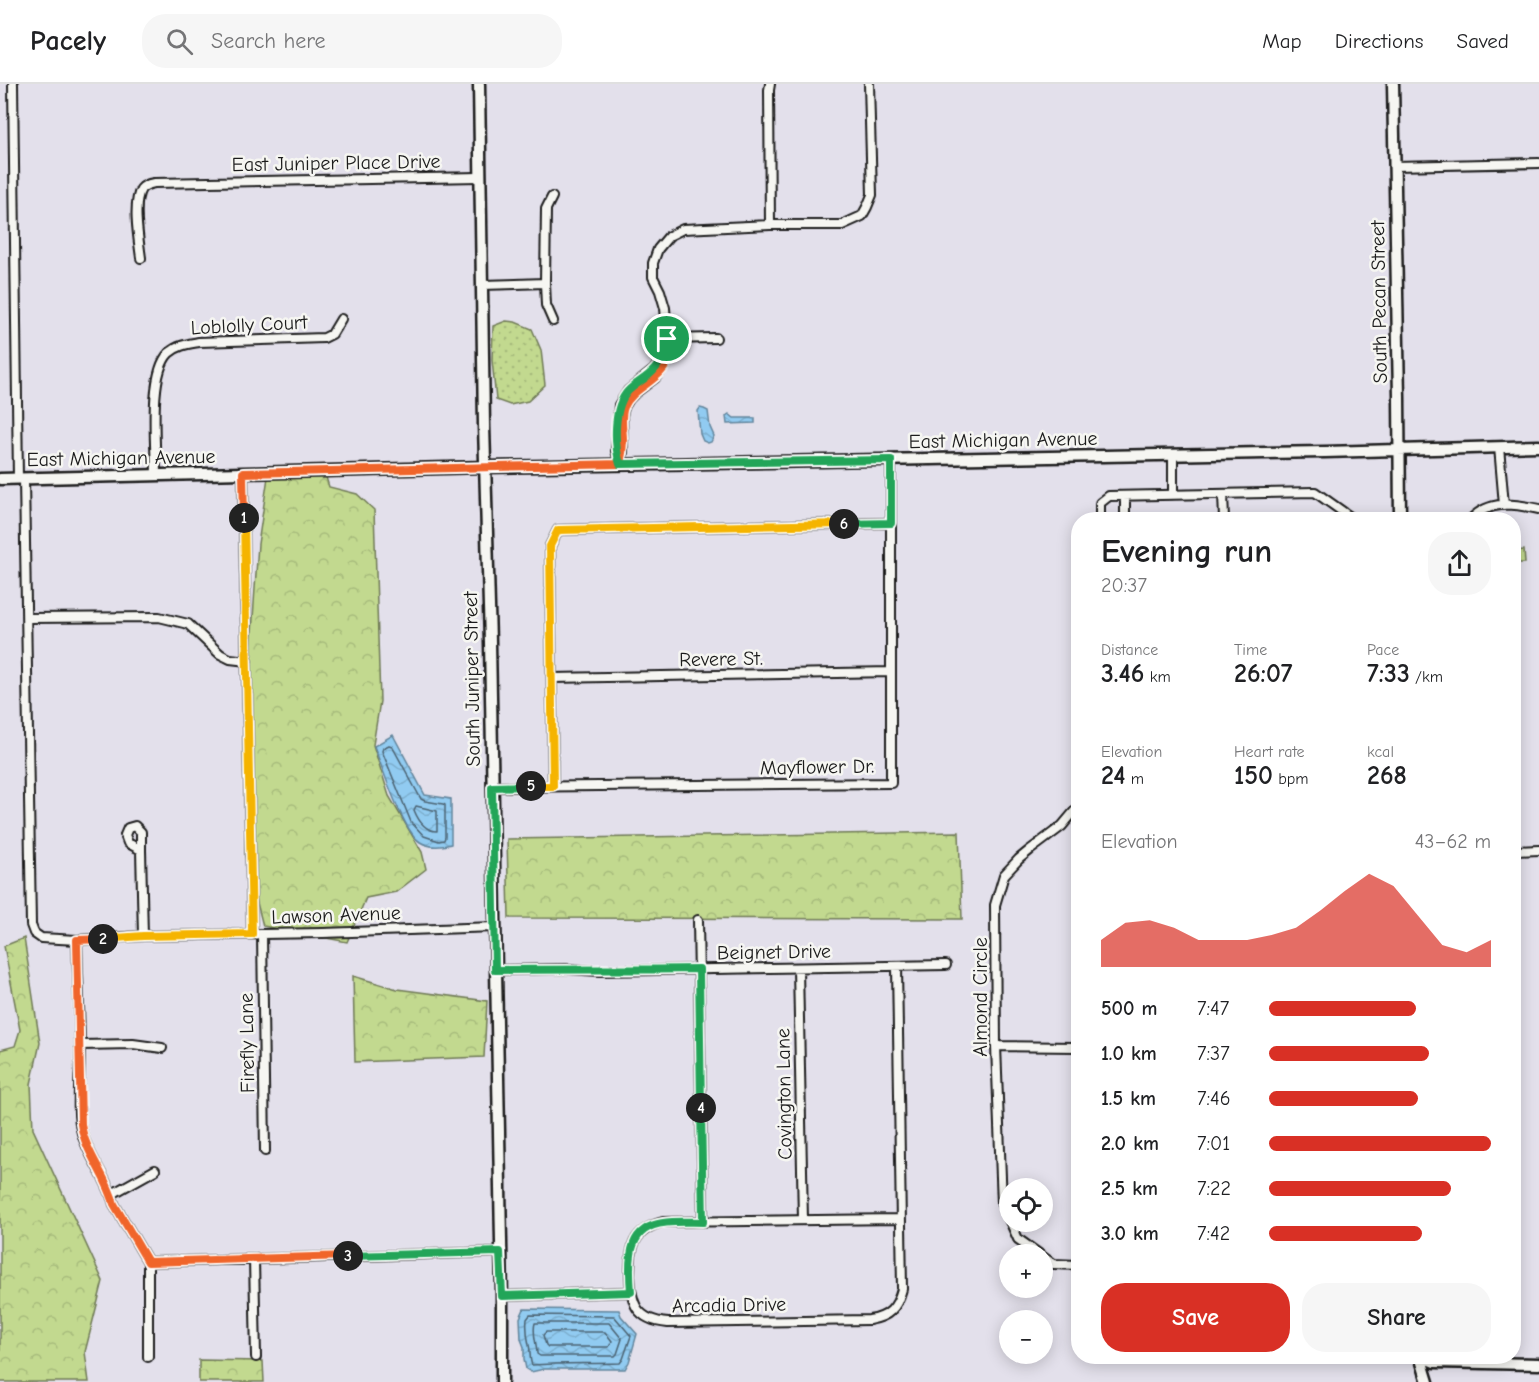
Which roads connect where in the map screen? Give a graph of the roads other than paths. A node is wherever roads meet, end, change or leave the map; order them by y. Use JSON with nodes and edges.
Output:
{"nodes":[{"id":1,"x":13,"y":84,"type":"edge"},
{"id":2,"x":479,"y":84,"type":"edge"},
{"id":3,"x":770,"y":84,"type":"edge"},
{"id":4,"x":869,"y":84,"type":"edge"},
{"id":5,"x":1393,"y":84,"type":"edge"},
{"id":6,"x":1539,"y":163,"type":"edge"},
{"id":7,"x":1394,"y":166,"type":"junction"},
{"id":8,"x":480,"y":177,"type":"junction"},
{"id":9,"x":552,"y":197,"type":"dead end"},
{"id":10,"x":770,"y":225,"type":"junction"},
{"id":11,"x":141,"y":258,"type":"dead end"},
{"id":12,"x":545,"y":283,"type":"junction"},
{"id":13,"x":482,"y":285,"type":"junction"},
{"id":14,"x":341,"y":319,"type":"dead end"},
{"id":15,"x":553,"y":321,"type":"dead end"},
{"id":16,"x":716,"y":338,"type":"dead end"},
{"id":17,"x":667,"y":339,"type":"junction"},
{"id":18,"x":1539,"y":446,"type":"edge"},
{"id":19,"x":1499,"y":447,"type":"junction"},
{"id":20,"x":1399,"y":451,"type":"junction"},
{"id":21,"x":1173,"y":455,"type":"junction"},
{"id":22,"x":891,"y":460,"type":"junction"},
{"id":23,"x":620,"y":464,"type":"junction"},
{"id":24,"x":485,"y":466,"type":"junction"},
{"id":25,"x":243,"y":473,"type":"junction"},
{"id":26,"x":156,"y":476,"type":"junction"},
{"id":27,"x":21,"y":478,"type":"junction"},
{"id":28,"x":0,"y":479,"type":"edge"},
{"id":29,"x":1173,"y":494,"type":"junction"},
{"id":30,"x":1223,"y":494,"type":"junction"},
{"id":31,"x":1125,"y":496,"type":"junction"},
{"id":32,"x":1504,"y":505,"type":"junction"},
{"id":33,"x":1539,"y":509,"type":"edge"},
{"id":34,"x":1100,"y":512,"type":"edge"},
{"id":35,"x":1125,"y":512,"type":"edge"},
{"id":36,"x":1224,"y":512,"type":"edge"},
{"id":37,"x":1343,"y":512,"type":"edge"},
{"id":38,"x":1400,"y":512,"type":"edge"},
{"id":39,"x":1478,"y":512,"type":"edge"},
{"id":40,"x":891,"y":523,"type":"junction"},
{"id":41,"x":27,"y":618,"type":"junction"},
{"id":42,"x":247,"y":661,"type":"junction"},
{"id":43,"x":891,"y":672,"type":"junction"},
{"id":44,"x":552,"y":678,"type":"junction"},
{"id":45,"x":553,"y":786,"type":"junction"},
{"id":46,"x":492,"y":787,"type":"junction"},
{"id":47,"x":1071,"y":815,"type":"edge"},
{"id":48,"x":141,"y":850,"type":"dead end"},
{"id":49,"x":1539,"y":850,"type":"edge"},
{"id":50,"x":1521,"y":851,"type":"edge"},
{"id":51,"x":698,"y":920,"type":"dead end"},
{"id":52,"x":495,"y":927,"type":"junction"},
{"id":53,"x":252,"y":934,"type":"junction"},
{"id":54,"x":262,"y":934,"type":"junction"},
{"id":55,"x":143,"y":936,"type":"junction"},
{"id":56,"x":77,"y":940,"type":"junction"},
{"id":57,"x":946,"y":965,"type":"dead end"},
{"id":58,"x":897,"y":966,"type":"junction"},
{"id":59,"x":798,"y":968,"type":"junction"},
{"id":60,"x":699,"y":969,"type":"junction"},
{"id":61,"x":495,"y":970,"type":"junction"},
{"id":62,"x":80,"y":1045,"type":"junction"},
{"id":63,"x":996,"y":1046,"type":"junction"},
{"id":64,"x":1071,"y":1047,"type":"edge"},
{"id":65,"x":162,"y":1048,"type":"dead end"},
{"id":66,"x":265,"y":1151,"type":"dead end"},
{"id":67,"x":155,"y":1170,"type":"dead end"},
{"id":68,"x":1001,"y":1178,"type":"edge"},
{"id":69,"x":112,"y":1194,"type":"junction"},
{"id":70,"x":900,"y":1219,"type":"junction"},
{"id":71,"x":803,"y":1220,"type":"junction"},
{"id":72,"x":703,"y":1222,"type":"junction"},
{"id":73,"x":1015,"y":1232,"type":"edge"},
{"id":74,"x":1025,"y":1244,"type":"edge"},
{"id":75,"x":500,"y":1252,"type":"junction"},
{"id":76,"x":254,"y":1259,"type":"junction"},
{"id":77,"x":148,"y":1262,"type":"junction"},
{"id":78,"x":1053,"y":1264,"type":"edge"},
{"id":79,"x":1071,"y":1265,"type":"edge"},
{"id":80,"x":631,"y":1292,"type":"junction"},
{"id":81,"x":502,"y":1296,"type":"junction"},
{"id":82,"x":256,"y":1357,"type":"dead end"},
{"id":83,"x":148,"y":1358,"type":"dead end"},
{"id":84,"x":1422,"y":1364,"type":"edge"},
{"id":85,"x":1521,"y":1364,"type":"edge"},
{"id":86,"x":1539,"y":1364,"type":"edge"},
{"id":87,"x":502,"y":1382,"type":"edge"},
{"id":88,"x":1428,"y":1382,"type":"edge"}],
"edges":[{"from":1,"to":27,"type":"street"},
{"from":2,"to":8,"type":"street","name":"South Juniper Street"},
{"from":3,"to":10,"type":"street"},
{"from":4,"to":10,"type":"street"},
{"from":5,"to":7,"type":"street","name":"South Pecan Street"},
{"from":6,"to":7,"type":"street"},
{"from":7,"to":20,"type":"street","name":"South Pecan Street"},
{"from":8,"to":11,"type":"street","name":"East Juniper Place Drive"},
{"from":8,"to":13,"type":"street","name":"South Juniper Street"},
{"from":9,"to":12,"type":"street"},
{"from":10,"to":17,"type":"street"},
{"from":12,"to":13,"type":"street"},
{"from":12,"to":15,"type":"street"},
{"from":13,"to":24,"type":"street","name":"South Juniper Street"},
{"from":14,"to":26,"type":"street","name":"Loblolly Court"},
{"from":16,"to":17,"type":"street"},
{"from":17,"to":23,"type":"street"},
{"from":18,"to":19,"type":"street","name":"East Michigan Avenue"},
{"from":19,"to":20,"type":"street","name":"East Michigan Avenue"},
{"from":19,"to":32,"type":"street"},
{"from":20,"to":21,"type":"street","name":"East Michigan Avenue"},
{"from":20,"to":38,"type":"street","name":"South Pecan Street"},
{"from":21,"to":22,"type":"street","name":"East Michigan Avenue"},
{"from":21,"to":29,"type":"street"},
{"from":22,"to":23,"type":"street","name":"East Michigan Avenue"},
{"from":22,"to":40,"type":"street","name":"Mayflower Dr."},
{"from":23,"to":24,"type":"street","name":"East Michigan Avenue"},
{"from":24,"to":25,"type":"street","name":"East Michigan Avenue"},
{"from":24,"to":46,"type":"street","name":"South Juniper Street"},
{"from":25,"to":26,"type":"street","name":"East Michigan Avenue"},
{"from":25,"to":42,"type":"street"},
{"from":26,"to":27,"type":"street","name":"East Michigan Avenue"},
{"from":27,"to":28,"type":"street","name":"East Michigan Avenue"},
{"from":27,"to":41,"type":"street"},
{"from":29,"to":30,"type":"street"},
{"from":29,"to":31,"type":"street"},
{"from":30,"to":36,"type":"street"},
{"from":30,"to":37,"type":"street"},
{"from":31,"to":34,"type":"street"},
{"from":31,"to":35,"type":"street"},
{"from":32,"to":33,"type":"street"},
{"from":32,"to":39,"type":"street"},
{"from":40,"to":43,"type":"street","name":"Mayflower Dr."},
{"from":40,"to":44,"type":"street"},
{"from":41,"to":42,"type":"street"},
{"from":41,"to":56,"type":"street","name":"Lawson Avenue"},
{"from":42,"to":53,"type":"street"},
{"from":43,"to":44,"type":"street","name":"Revere St."},
{"from":43,"to":45,"type":"street","name":"Mayflower Dr."},
{"from":44,"to":45,"type":"street"},
{"from":45,"to":46,"type":"street","name":"Mayflower Dr."},
{"from":46,"to":52,"type":"street","name":"South Juniper Street"},
{"from":47,"to":63,"type":"street","name":"Almond Circle"},
{"from":48,"to":55,"type":"street"},
{"from":49,"to":50,"type":"street"},
{"from":51,"to":60,"type":"street"},
{"from":52,"to":54,"type":"street","name":"Lawson Avenue"},
{"from":52,"to":61,"type":"street","name":"South Juniper Street"},
{"from":53,"to":54,"type":"street","name":"Lawson Avenue"},
{"from":53,"to":55,"type":"street","name":"Lawson Avenue"},
{"from":54,"to":66,"type":"street","name":"Firefly Lane"},
{"from":55,"to":56,"type":"street","name":"Lawson Avenue"},
{"from":56,"to":62,"type":"street"},
{"from":57,"to":58,"type":"street","name":"Beignet Drive"},
{"from":58,"to":59,"type":"street","name":"Beignet Drive"},
{"from":58,"to":70,"type":"street","name":"Arcadia Drive"},
{"from":59,"to":60,"type":"street","name":"Beignet Drive"},
{"from":59,"to":71,"type":"street","name":"Covington Lane"},
{"from":60,"to":61,"type":"street","name":"Beignet Drive"},
{"from":60,"to":72,"type":"street"},
{"from":61,"to":75,"type":"street","name":"South Juniper Street"},
{"from":62,"to":65,"type":"street"},
{"from":62,"to":69,"type":"street"},
{"from":63,"to":64,"type":"street"},
{"from":63,"to":68,"type":"street","name":"Almond Circle"},
{"from":67,"to":69,"type":"street"},
{"from":69,"to":77,"type":"street"},
{"from":70,"to":71,"type":"street","name":"Arcadia Drive"},
{"from":70,"to":80,"type":"street","name":"Arcadia Drive"},
{"from":71,"to":72,"type":"street","name":"Arcadia Drive"},
{"from":72,"to":80,"type":"street","name":"Arcadia Drive"},
{"from":73,"to":74,"type":"street","name":"Almond Circle"},
{"from":75,"to":76,"type":"street"},
{"from":75,"to":81,"type":"street","name":"South Juniper Street"},
{"from":76,"to":77,"type":"street"},
{"from":76,"to":82,"type":"street"},
{"from":77,"to":83,"type":"street"},
{"from":78,"to":79,"type":"street","name":"Almond Circle"},
{"from":80,"to":81,"type":"street"},
{"from":81,"to":87,"type":"street","name":"South Juniper Street"},
{"from":84,"to":88,"type":"street"},
{"from":85,"to":86,"type":"street"}]}
